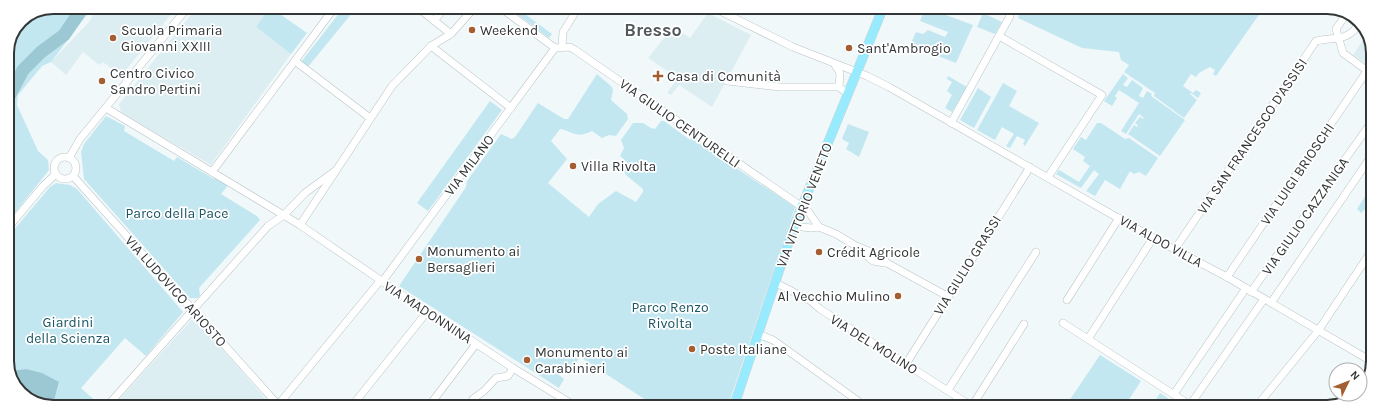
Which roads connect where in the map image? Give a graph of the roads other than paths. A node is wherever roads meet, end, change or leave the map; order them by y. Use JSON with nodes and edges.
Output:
{"nodes":[{"id":1,"x":182,"y":14,"type":"edge"},
{"id":2,"x":330,"y":14,"type":"edge"},
{"id":3,"x":424,"y":14,"type":"edge"},
{"id":4,"x":440,"y":14,"type":"edge"},
{"id":5,"x":469,"y":14,"type":"edge"},
{"id":6,"x":510,"y":14,"type":"edge"},
{"id":7,"x":574,"y":14,"type":"edge"},
{"id":8,"x":726,"y":14,"type":"edge"},
{"id":9,"x":881,"y":14,"type":"edge"},
{"id":10,"x":1010,"y":14,"type":"edge"},
{"id":11,"x":1344,"y":18,"type":"edge"},
{"id":12,"x":434,"y":21,"type":"junction"},
{"id":13,"x":1356,"y":28,"type":"edge"},
{"id":14,"x":451,"y":34,"type":"junction"},
{"id":15,"x":999,"y":36,"type":"junction"},
{"id":16,"x":1339,"y":39,"type":"junction"},
{"id":17,"x":431,"y":46,"type":"junction"},
{"id":18,"x":559,"y":47,"type":"junction"},
{"id":19,"x":295,"y":61,"type":"junction"},
{"id":20,"x":835,"y":65,"type":"junction"},
{"id":21,"x":1366,"y":70,"type":"edge"},
{"id":22,"x":857,"y":72,"type":"junction"},
{"id":23,"x":1366,"y":79,"type":"edge"},
{"id":24,"x":727,"y":81,"type":"dead end"},
{"id":25,"x":839,"y":87,"type":"junction"},
{"id":26,"x":848,"y":94,"type":"junction"},
{"id":27,"x":106,"y":108,"type":"junction"},
{"id":28,"x":511,"y":108,"type":"junction"},
{"id":29,"x":370,"y":118,"type":"junction"},
{"id":30,"x":951,"y":123,"type":"junction"},
{"id":31,"x":1366,"y":130,"type":"edge"},
{"id":32,"x":69,"y":158,"type":"junction"},
{"id":33,"x":1366,"y":164,"type":"edge"},
{"id":34,"x":1030,"y":167,"type":"junction"},
{"id":35,"x":334,"y":171,"type":"junction"},
{"id":36,"x":212,"y":172,"type":"junction"},
{"id":37,"x":56,"y":174,"type":"junction"},
{"id":38,"x":73,"y":176,"type":"junction"},
{"id":39,"x":1048,"y":177,"type":"junction"},
{"id":40,"x":802,"y":207,"type":"junction"},
{"id":41,"x":284,"y":215,"type":"junction"},
{"id":42,"x":1119,"y":218,"type":"junction"},
{"id":43,"x":14,"y":221,"type":"edge"},
{"id":44,"x":300,"y":225,"type":"junction"},
{"id":45,"x":794,"y":226,"type":"junction"},
{"id":46,"x":819,"y":227,"type":"junction"},
{"id":47,"x":1153,"y":238,"type":"junction"},
{"id":48,"x":1175,"y":249,"type":"junction"},
{"id":49,"x":1036,"y":252,"type":"dead end"},
{"id":50,"x":1366,"y":259,"type":"edge"},
{"id":51,"x":1227,"y":277,"type":"junction"},
{"id":52,"x":381,"y":281,"type":"junction"},
{"id":53,"x":774,"y":282,"type":"junction"},
{"id":54,"x":1249,"y":290,"type":"junction"},
{"id":55,"x":947,"y":296,"type":"junction"},
{"id":56,"x":1264,"y":299,"type":"junction"},
{"id":57,"x":1067,"y":300,"type":"dead end"},
{"id":58,"x":1271,"y":304,"type":"junction"},
{"id":59,"x":194,"y":310,"type":"junction"},
{"id":60,"x":427,"y":312,"type":"junction"},
{"id":61,"x":1063,"y":323,"type":"dead end"},
{"id":62,"x":1024,"y":324,"type":"dead end"},
{"id":63,"x":1318,"y":331,"type":"junction"},
{"id":64,"x":758,"y":334,"type":"junction"},
{"id":65,"x":1088,"y":339,"type":"junction"},
{"id":66,"x":476,"y":344,"type":"junction"},
{"id":67,"x":1366,"y":357,"type":"edge"},
{"id":68,"x":906,"y":364,"type":"junction"},
{"id":69,"x":513,"y":368,"type":"junction"},
{"id":70,"x":948,"y":390,"type":"junction"},
{"id":71,"x":1174,"y":394,"type":"junction"},
{"id":72,"x":113,"y":400,"type":"edge"},
{"id":73,"x":274,"y":400,"type":"edge"},
{"id":74,"x":282,"y":400,"type":"edge"},
{"id":75,"x":357,"y":400,"type":"edge"},
{"id":76,"x":433,"y":400,"type":"edge"},
{"id":77,"x":472,"y":400,"type":"edge"},
{"id":78,"x":565,"y":400,"type":"edge"},
{"id":79,"x":736,"y":400,"type":"edge"},
{"id":80,"x":857,"y":400,"type":"edge"},
{"id":81,"x":962,"y":400,"type":"edge"},
{"id":82,"x":972,"y":400,"type":"edge"},
{"id":83,"x":1183,"y":400,"type":"edge"},
{"id":84,"x":1196,"y":400,"type":"edge"},
{"id":85,"x":1262,"y":400,"type":"edge"}],
"edges":[{"from":1,"to":27,"type":"street"},
{"from":2,"to":19,"type":"street"},
{"from":3,"to":12,"type":"street"},
{"from":4,"to":12,"type":"street"},
{"from":5,"to":14,"type":"street"},
{"from":6,"to":18,"type":"street","name":"VIA GIULIO CENTURELLI"},
{"from":7,"to":18,"type":"street"},
{"from":8,"to":20,"type":"street","name":"VIA ALDO VILLA"},
{"from":9,"to":22,"type":"main road","name":"VIA VITTORIO VENETO"},
{"from":10,"to":15,"type":"street"},
{"from":11,"to":16,"type":"street"},
{"from":12,"to":14,"type":"street"},
{"from":13,"to":16,"type":"street"},
{"from":14,"to":17,"type":"street"},
{"from":15,"to":30,"type":"street"},
{"from":15,"to":39,"type":"street"},
{"from":16,"to":21,"type":"street"},
{"from":16,"to":48,"type":"street","name":"VIA SAN FRANCESCO D'ASSISI"},
{"from":17,"to":28,"type":"street"},
{"from":17,"to":29,"type":"street"},
{"from":18,"to":28,"type":"street","name":"VIA MILANO"},
{"from":18,"to":40,"type":"street","name":"VIA GIULIO CENTURELLI"},
{"from":19,"to":29,"type":"street"},
{"from":19,"to":36,"type":"street"},
{"from":20,"to":22,"type":"street","name":"VIA ALDO VILLA"},
{"from":20,"to":25,"type":"street"},
{"from":22,"to":26,"type":"main road","name":"VIA VITTORIO VENETO"},
{"from":22,"to":30,"type":"street","name":"VIA ALDO VILLA"},
{"from":23,"to":51,"type":"street","name":"VIA LUIGI BRIOSCHI"},
{"from":24,"to":25,"type":"street"},
{"from":25,"to":26,"type":"street"},
{"from":26,"to":40,"type":"main road","name":"VIA VITTORIO VENETO"},
{"from":27,"to":32,"type":"street"},
{"from":27,"to":36,"type":"street","name":"VIA MADONNINA"},
{"from":28,"to":52,"type":"street","name":"VIA MILANO"},
{"from":29,"to":35,"type":"street"},
{"from":30,"to":34,"type":"street","name":"VIA ALDO VILLA"},
{"from":31,"to":54,"type":"street","name":"VIA GIULIO CAZZANIGA"},
{"from":32,"to":37,"type":"street"},
{"from":32,"to":38,"type":"street"},
{"from":33,"to":58,"type":"street"},
{"from":34,"to":39,"type":"street","name":"VIA ALDO VILLA"},
{"from":34,"to":55,"type":"street","name":"VIA GIULIO GRASSI"},
{"from":35,"to":41,"type":"street"},
{"from":35,"to":44,"type":"street"},
{"from":36,"to":41,"type":"street","name":"VIA MADONNINA"},
{"from":37,"to":38,"type":"street"},
{"from":37,"to":43,"type":"street"},
{"from":38,"to":59,"type":"street","name":"VIA LUDOVICO ARIOSTO"},
{"from":39,"to":42,"type":"street","name":"VIA ALDO VILLA"},
{"from":40,"to":45,"type":"main road","name":"VIA VITTORIO VENETO"},
{"from":40,"to":46,"type":"street","name":"VIA GIULIO CENTURELLI"},
{"from":41,"to":44,"type":"street","name":"VIA MADONNINA"},
{"from":41,"to":59,"type":"street"},
{"from":42,"to":47,"type":"street","name":"VIA ALDO VILLA"},
{"from":42,"to":57,"type":"street"},
{"from":44,"to":52,"type":"street","name":"VIA MADONNINA"},
{"from":45,"to":46,"type":"street"},
{"from":45,"to":53,"type":"main road","name":"VIA VITTORIO VENETO"},
{"from":46,"to":55,"type":"street"},
{"from":47,"to":48,"type":"street","name":"VIA ALDO VILLA"},
{"from":47,"to":65,"type":"street"},
{"from":48,"to":51,"type":"street","name":"VIA ALDO VILLA"},
{"from":49,"to":70,"type":"street"},
{"from":50,"to":63,"type":"street"},
{"from":51,"to":54,"type":"street","name":"VIA ALDO VILLA"},
{"from":52,"to":60,"type":"street","name":"VIA MADONNINA"},
{"from":52,"to":74,"type":"street","name":"VIA MILANO"},
{"from":53,"to":64,"type":"main road","name":"VIA VITTORIO VENETO"},
{"from":53,"to":68,"type":"street","name":"VIA DEL MOLINO"},
{"from":54,"to":56,"type":"street","name":"VIA ALDO VILLA"},
{"from":54,"to":71,"type":"street","name":"VIA GIULIO CAZZANIGA"},
{"from":55,"to":68,"type":"street","name":"VIA GIULIO GRASSI"},
{"from":56,"to":58,"type":"street","name":"VIA ALDO VILLA"},
{"from":56,"to":84,"type":"street"},
{"from":58,"to":63,"type":"street","name":"VIA ALDO VILLA"},
{"from":59,"to":72,"type":"street"},
{"from":59,"to":73,"type":"street","name":"VIA LUDOVICO ARIOSTO"},
{"from":60,"to":66,"type":"street","name":"VIA MADONNINA"},
{"from":60,"to":75,"type":"street"},
{"from":61,"to":65,"type":"street"},
{"from":62,"to":82,"type":"street"},
{"from":63,"to":67,"type":"street","name":"VIA ALDO VILLA"},
{"from":63,"to":85,"type":"street"},
{"from":64,"to":79,"type":"main road","name":"VIA VITTORIO VENETO"},
{"from":64,"to":80,"type":"street"},
{"from":65,"to":71,"type":"street"},
{"from":66,"to":69,"type":"street","name":"VIA MADONNINA"},
{"from":66,"to":76,"type":"street"},
{"from":68,"to":70,"type":"street","name":"VIA DEL MOLINO"},
{"from":69,"to":77,"type":"street"},
{"from":69,"to":78,"type":"street","name":"VIA MADONNINA"},
{"from":70,"to":81,"type":"street","name":"VIA DEL MOLINO"},
{"from":71,"to":83,"type":"street"}]}
